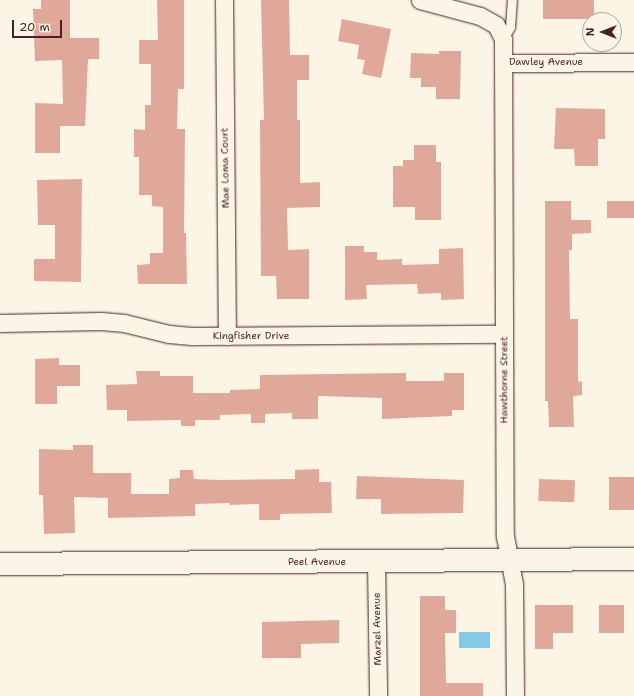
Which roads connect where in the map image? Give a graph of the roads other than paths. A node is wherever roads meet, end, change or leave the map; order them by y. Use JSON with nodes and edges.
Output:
{"nodes":[{"id":1,"x":224,"y":0,"type":"edge"},
{"id":2,"x":420,"y":0,"type":"edge"},
{"id":3,"x":512,"y":0,"type":"edge"},
{"id":4,"x":503,"y":39,"type":"junction"},
{"id":5,"x":634,"y":62,"type":"edge"},
{"id":6,"x":504,"y":63,"type":"junction"},
{"id":7,"x":0,"y":324,"type":"edge"},
{"id":8,"x":504,"y":334,"type":"junction"},
{"id":9,"x":227,"y":336,"type":"junction"},
{"id":10,"x":634,"y":559,"type":"edge"},
{"id":11,"x":509,"y":560,"type":"junction"},
{"id":12,"x":376,"y":562,"type":"junction"},
{"id":13,"x":0,"y":564,"type":"edge"},
{"id":14,"x":378,"y":696,"type":"edge"},
{"id":15,"x":515,"y":696,"type":"edge"}],
"edges":[{"from":1,"to":9,"type":"street","name":"Mae Loma Court"},
{"from":2,"to":4,"type":"street","name":"Dawley Avenue"},
{"from":3,"to":4,"type":"lane"},
{"from":4,"to":6,"type":"street","name":"Dawley Avenue"},
{"from":5,"to":6,"type":"street","name":"Dawley Avenue"},
{"from":6,"to":8,"type":"street","name":"Hawthorne Street"},
{"from":7,"to":9,"type":"street","name":"Kingfisher Drive"},
{"from":8,"to":9,"type":"street","name":"Kingfisher Drive"},
{"from":8,"to":11,"type":"street","name":"Hawthorne Street"},
{"from":10,"to":11,"type":"street","name":"Peel Avenue"},
{"from":11,"to":12,"type":"street","name":"Peel Avenue"},
{"from":11,"to":15,"type":"street","name":"Hawthorne Street"},
{"from":12,"to":13,"type":"street","name":"Peel Avenue"},
{"from":12,"to":14,"type":"street","name":"Marzel Avenue"}]}
